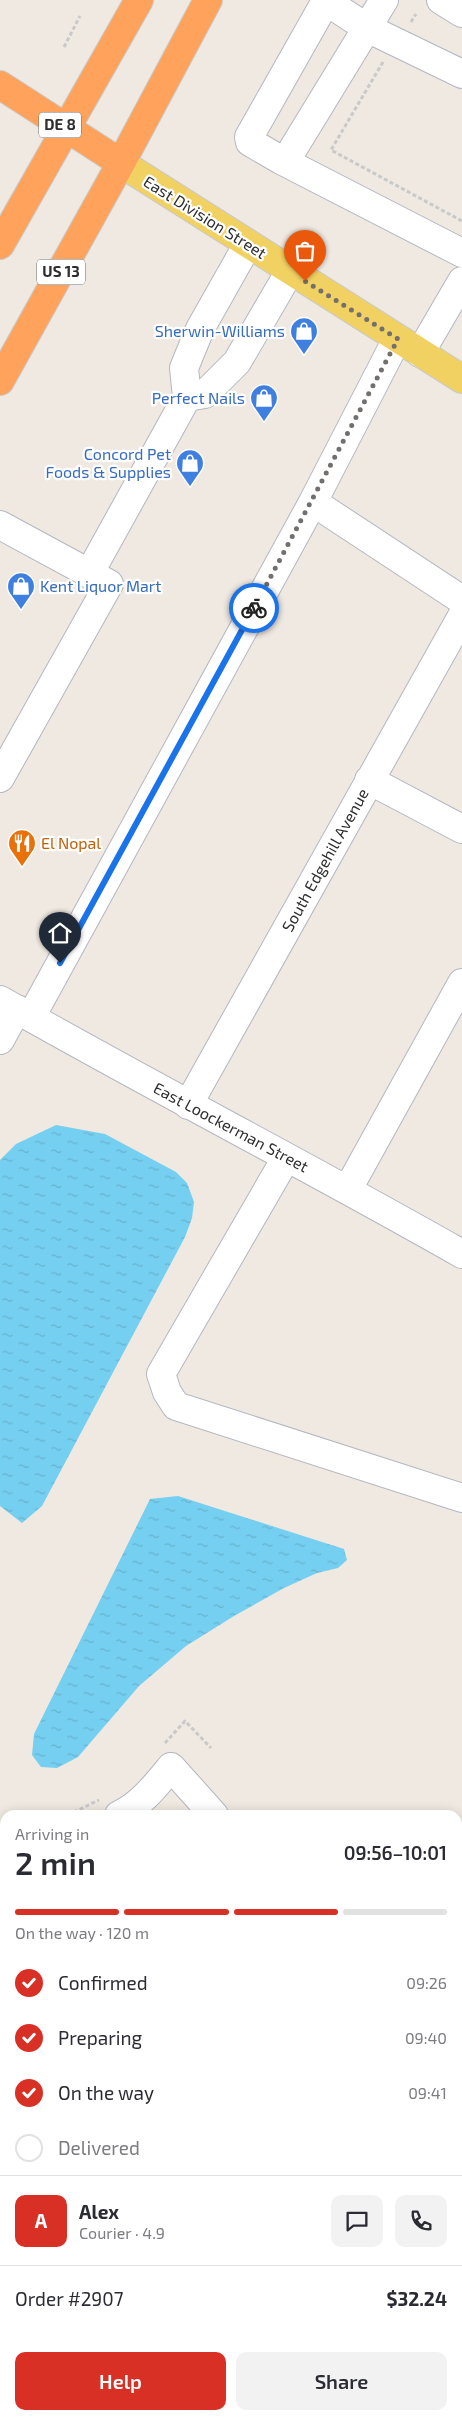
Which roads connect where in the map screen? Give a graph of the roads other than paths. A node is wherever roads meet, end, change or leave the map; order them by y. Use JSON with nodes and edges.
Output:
{"nodes":[{"id":1,"x":139,"y":0,"type":"edge"},
{"id":2,"x":208,"y":0,"type":"edge"},
{"id":3,"x":384,"y":0,"type":"edge"},
{"id":4,"x":441,"y":0,"type":"edge"},
{"id":5,"x":462,"y":13,"type":"edge"},
{"id":6,"x":367,"y":28,"type":"junction"},
{"id":7,"x":462,"y":74,"type":"edge"},
{"id":8,"x":0,"y":86,"type":"edge"},
{"id":9,"x":67,"y":129,"type":"junction"},
{"id":10,"x":280,"y":160,"type":"junction"},
{"id":11,"x":121,"y":163,"type":"junction"},
{"id":12,"x":248,"y":244,"type":"junction"},
{"id":13,"x":0,"y":245,"type":"edge"},
{"id":14,"x":462,"y":253,"type":"edge"},
{"id":15,"x":290,"y":271,"type":"junction"},
{"id":16,"x":462,"y":281,"type":"edge"},
{"id":17,"x":409,"y":346,"type":"junction"},
{"id":18,"x":462,"y":379,"type":"edge"},
{"id":19,"x":0,"y":381,"type":"edge"},
{"id":20,"x":187,"y":397,"type":"junction"},
{"id":21,"x":312,"y":502,"type":"junction"},
{"id":22,"x":0,"y":525,"type":"edge"},
{"id":23,"x":89,"y":574,"type":"junction"},
{"id":24,"x":462,"y":600,"type":"edge"},
{"id":25,"x":462,"y":616,"type":"edge"},
{"id":26,"x":0,"y":778,"type":"edge"},
{"id":27,"x":369,"y":780,"type":"junction"},
{"id":28,"x":462,"y":829,"type":"edge"},
{"id":29,"x":462,"y":983,"type":"edge"},
{"id":30,"x":16,"y":1009,"type":"edge"},
{"id":31,"x":454,"y":1016,"type":"edge"},
{"id":32,"x":0,"y":1040,"type":"edge"},
{"id":33,"x":188,"y":1105,"type":"junction"},
{"id":34,"x":286,"y":1158,"type":"junction"},
{"id":35,"x":348,"y":1189,"type":"junction"},
{"id":36,"x":462,"y":1254,"type":"edge"},
{"id":37,"x":462,"y":1498,"type":"edge"},
{"id":38,"x":129,"y":1810,"type":"edge"},
{"id":39,"x":210,"y":1810,"type":"edge"}],
"edges":[{"from":1,"to":9,"type":"highway"},
{"from":2,"to":11,"type":"highway","number":"US 13"},
{"from":3,"to":6,"type":"street"},
{"from":4,"to":5,"type":"street"},
{"from":6,"to":7,"type":"street"},
{"from":6,"to":10,"type":"street"},
{"from":6,"to":10,"type":"street"},
{"from":8,"to":9,"type":"highway","name":"East Division Street","number":"DE 8"},
{"from":9,"to":11,"type":"highway","name":"East Division Street","number":"DE 8"},
{"from":9,"to":13,"type":"highway"},
{"from":10,"to":14,"type":"street"},
{"from":11,"to":12,"type":"main road","name":"East Division Street","number":"DE 8"},
{"from":11,"to":19,"type":"highway","number":"US 13"},
{"from":12,"to":15,"type":"main road","name":"East Division Street","number":"DE 8"},
{"from":12,"to":20,"type":"street"},
{"from":15,"to":17,"type":"main road","name":"East Division Street","number":"DE 8"},
{"from":15,"to":20,"type":"street"},
{"from":16,"to":17,"type":"street"},
{"from":17,"to":18,"type":"main road","name":"East Division Street","number":"DE 8"},
{"from":17,"to":21,"type":"street"},
{"from":20,"to":23,"type":"street"},
{"from":21,"to":24,"type":"street"},
{"from":21,"to":30,"type":"street"},
{"from":22,"to":23,"type":"street"},
{"from":23,"to":26,"type":"street"},
{"from":25,"to":27,"type":"street","name":"South Edgehill Avenue"},
{"from":27,"to":28,"type":"street"},
{"from":27,"to":33,"type":"street","name":"South Edgehill Avenue"},
{"from":29,"to":31,"type":"street"},
{"from":30,"to":32,"type":"street"},
{"from":30,"to":33,"type":"street","name":"East Loockerman Street"},
{"from":31,"to":35,"type":"street"},
{"from":33,"to":34,"type":"street","name":"East Loockerman Street"},
{"from":34,"to":35,"type":"street","name":"East Loockerman Street"},
{"from":34,"to":37,"type":"street"},
{"from":35,"to":36,"type":"street","name":"East Loockerman Street"},
{"from":38,"to":39,"type":"street"}]}
